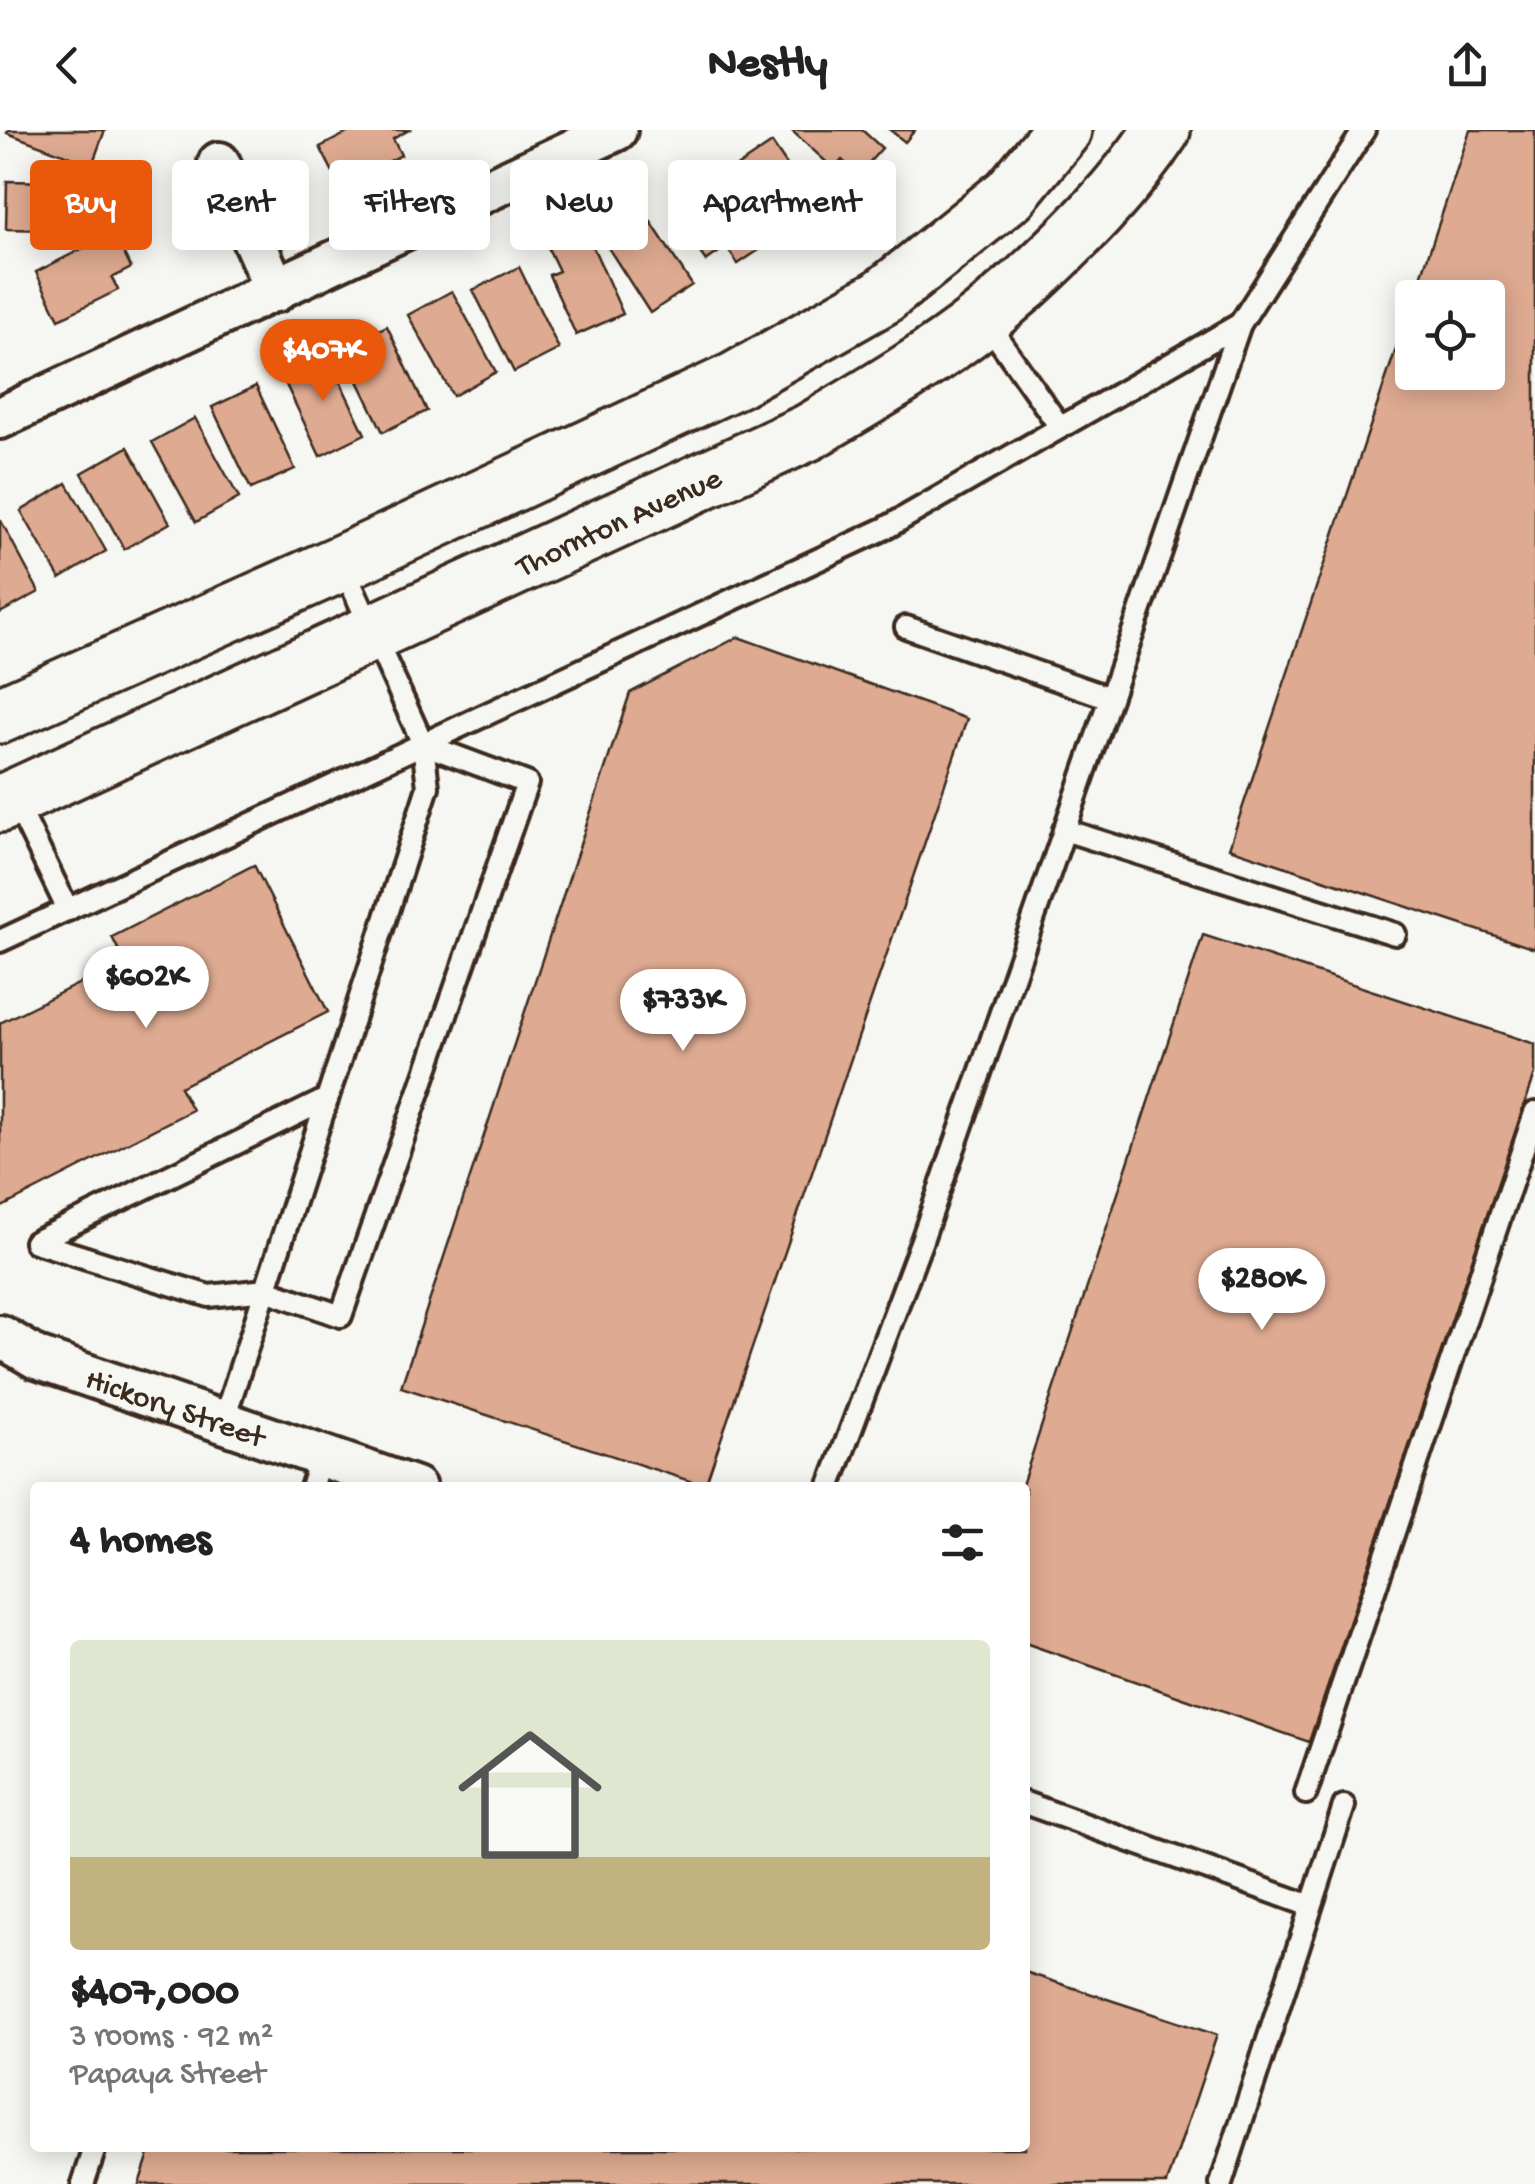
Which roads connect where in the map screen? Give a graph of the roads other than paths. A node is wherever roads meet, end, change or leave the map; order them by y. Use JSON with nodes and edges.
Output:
{"nodes":[{"id":1,"x":616,"y":130,"type":"edge"},
{"id":2,"x":1063,"y":130,"type":"edge"},
{"id":3,"x":1162,"y":130,"type":"edge"},
{"id":4,"x":1364,"y":130,"type":"edge"},
{"id":5,"x":258,"y":250,"type":"edge"},
{"id":6,"x":276,"y":290,"type":"junction"},
{"id":7,"x":984,"y":319,"type":"junction"},
{"id":8,"x":1240,"y":324,"type":"junction"},
{"id":9,"x":0,"y":418,"type":"edge"},
{"id":10,"x":1060,"y":427,"type":"junction"},
{"id":11,"x":342,"y":562,"type":"junction"},
{"id":12,"x":906,"y":627,"type":"dead end"},
{"id":13,"x":372,"y":632,"type":"junction"},
{"id":14,"x":1110,"y":698,"type":"junction"},
{"id":15,"x":0,"y":715,"type":"edge"},
{"id":16,"x":423,"y":744,"type":"junction"},
{"id":17,"x":7,"y":801,"type":"edge"},
{"id":18,"x":1064,"y":830,"type":"junction"},
{"id":19,"x":68,"y":910,"type":"junction"},
{"id":20,"x":1395,"y":934,"type":"dead end"},
{"id":21,"x":0,"y":941,"type":"edge"},
{"id":22,"x":328,"y":1098,"type":"junction"},
{"id":23,"x":1535,"y":1114,"type":"edge"},
{"id":24,"x":266,"y":1290,"type":"junction"},
{"id":25,"x":0,"y":1336,"type":"edge"},
{"id":26,"x":222,"y":1422,"type":"junction"},
{"id":27,"x":316,"y":1472,"type":"edge"},
{"id":28,"x":378,"y":1482,"type":"edge"},
{"id":29,"x":831,"y":1482,"type":"edge"},
{"id":30,"x":1306,"y":1793,"type":"dead end"},
{"id":31,"x":1030,"y":1805,"type":"edge"},
{"id":32,"x":1344,"y":1806,"type":"dead end"},
{"id":33,"x":1312,"y":1906,"type":"junction"},
{"id":34,"x":94,"y":2152,"type":"edge"},
{"id":35,"x":83,"y":2184,"type":"edge"},
{"id":36,"x":1221,"y":2184,"type":"edge"}],
"edges":[{"from":1,"to":6,"type":"street"},
{"from":2,"to":11,"type":"main road"},
{"from":3,"to":7,"type":"main road","name":"Thornton Avenue"},
{"from":4,"to":8,"type":"lane"},
{"from":5,"to":6,"type":"street"},
{"from":6,"to":9,"type":"street"},
{"from":7,"to":10,"type":"lane"},
{"from":7,"to":13,"type":"main road","name":"Thornton Avenue"},
{"from":8,"to":10,"type":"lane"},
{"from":8,"to":14,"type":"lane"},
{"from":10,"to":16,"type":"lane"},
{"from":11,"to":13,"type":"lane"},
{"from":11,"to":15,"type":"main road"},
{"from":12,"to":14,"type":"lane"},
{"from":13,"to":16,"type":"lane"},
{"from":13,"to":17,"type":"main road","name":"Thornton Avenue"},
{"from":14,"to":18,"type":"lane"},
{"from":16,"to":19,"type":"lane"},
{"from":16,"to":22,"type":"lane"},
{"from":16,"to":24,"type":"lane"},
{"from":17,"to":19,"type":"lane"},
{"from":18,"to":20,"type":"lane"},
{"from":18,"to":29,"type":"lane"},
{"from":19,"to":21,"type":"lane"},
{"from":22,"to":24,"type":"lane"},
{"from":22,"to":24,"type":"lane"},
{"from":23,"to":30,"type":"lane"},
{"from":24,"to":26,"type":"lane"},
{"from":25,"to":26,"type":"street","name":"Hickory Street"},
{"from":26,"to":27,"type":"street","name":"Hickory Street"},
{"from":27,"to":28,"type":"street","name":"Hickory Street"},
{"from":31,"to":33,"type":"lane"},
{"from":32,"to":33,"type":"lane"},
{"from":33,"to":36,"type":"lane"},
{"from":34,"to":35,"type":"lane"}]}
